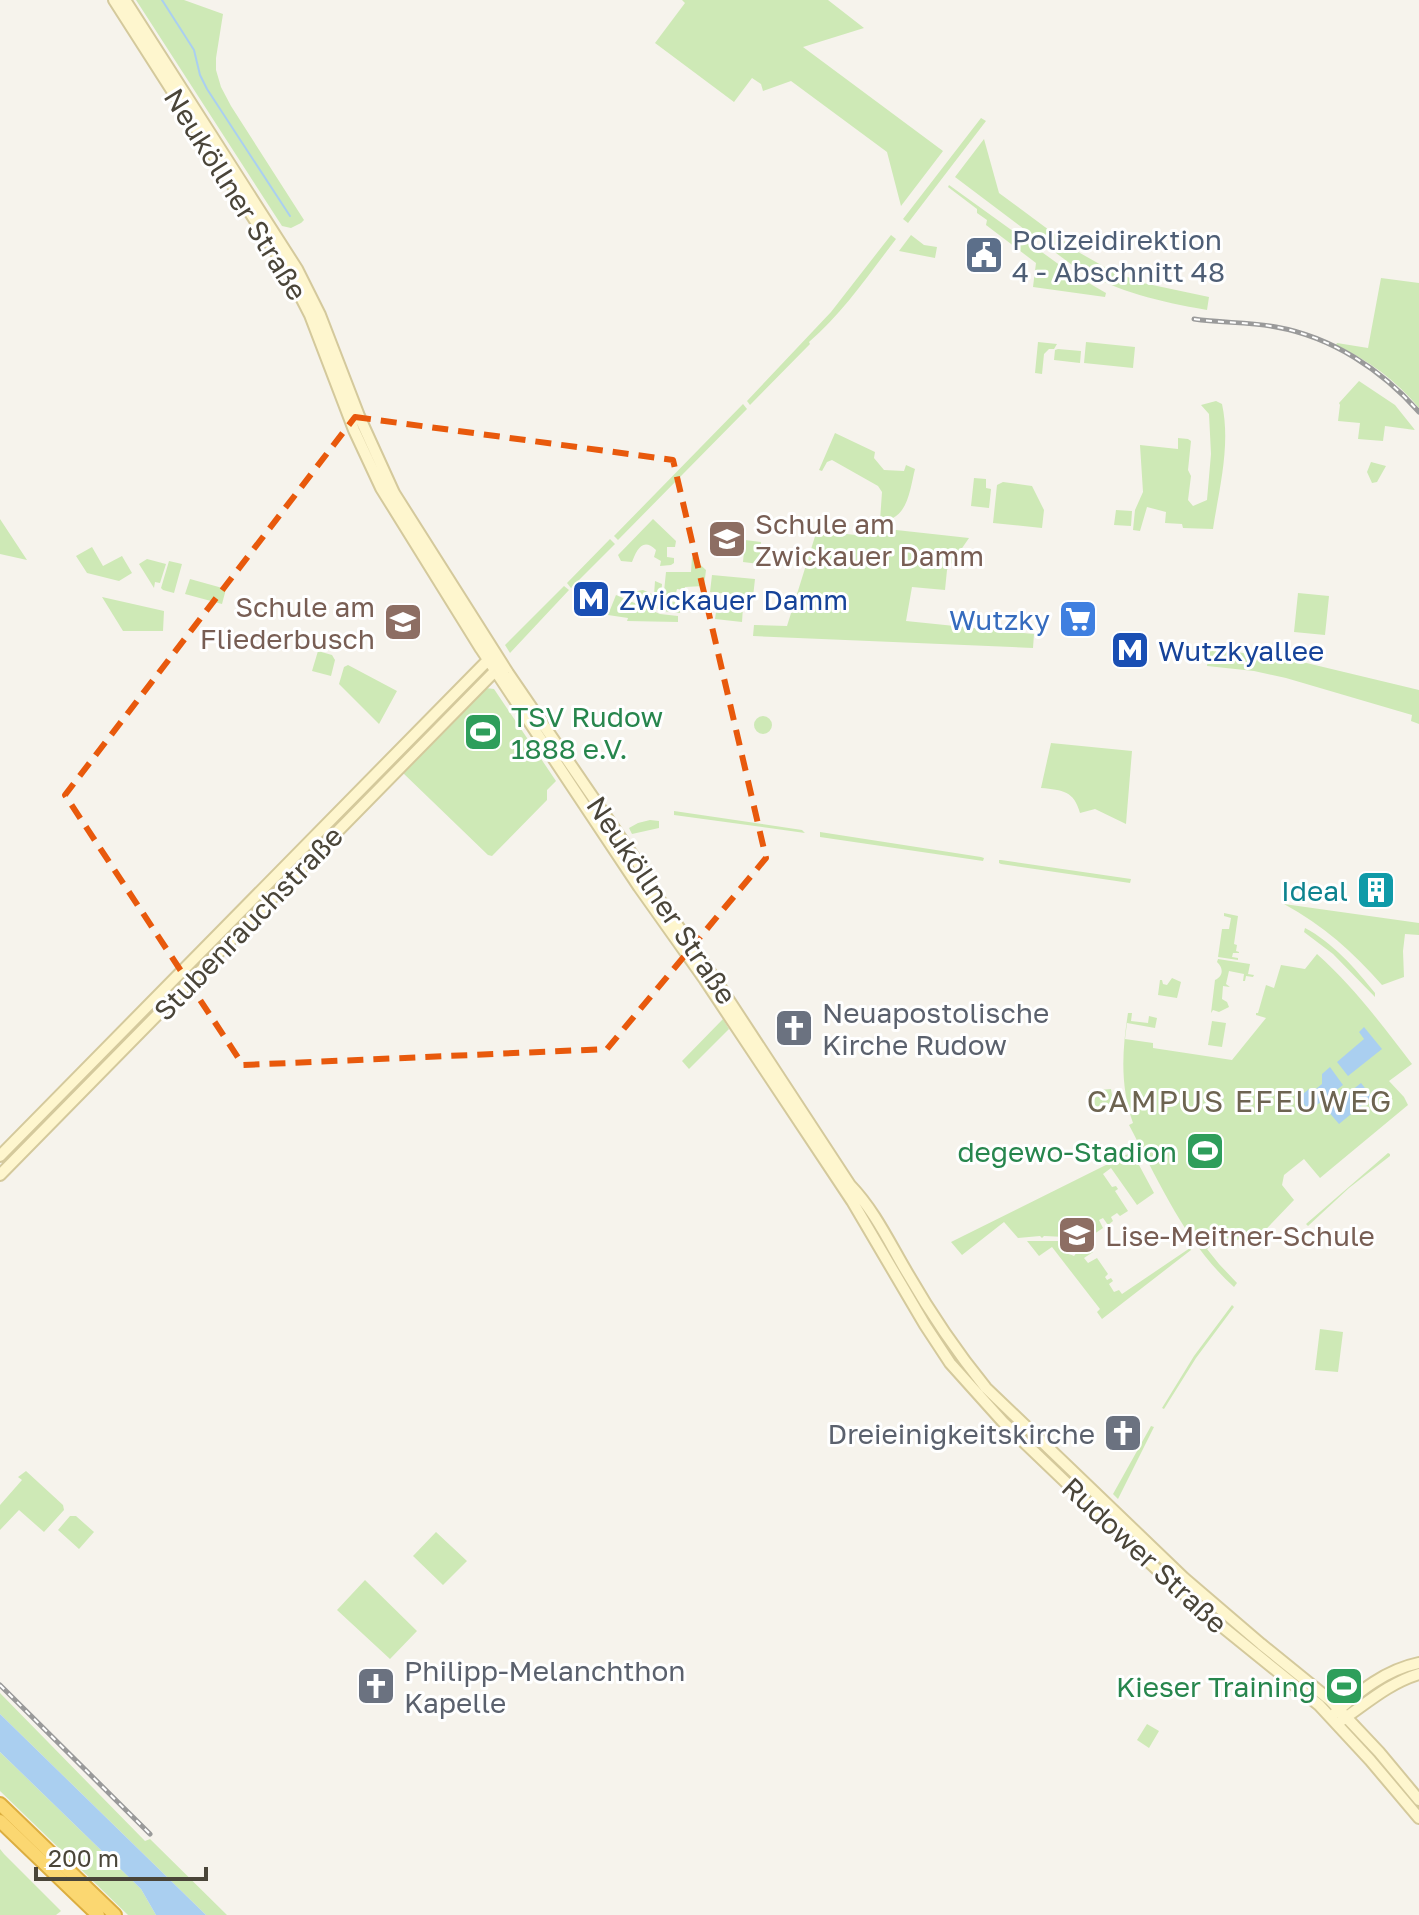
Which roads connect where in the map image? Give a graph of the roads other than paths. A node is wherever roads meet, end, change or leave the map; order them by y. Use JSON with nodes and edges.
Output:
{"nodes":[{"id":1,"x":114,"y":0,"type":"edge"},
{"id":2,"x":125,"y":0,"type":"edge"},
{"id":3,"x":172,"y":82,"type":"junction"},
{"id":4,"x":492,"y":656,"type":"junction"},
{"id":5,"x":499,"y":667,"type":"junction"},
{"id":6,"x":782,"y":1089,"type":"junction"},
{"id":7,"x":0,"y":1156,"type":"edge"},
{"id":8,"x":0,"y":1175,"type":"edge"},
{"id":9,"x":893,"y":1272,"type":"joint"},
{"id":10,"x":909,"y":1277,"type":"joint"},
{"id":11,"x":982,"y":1392,"type":"junction"},
{"id":12,"x":1070,"y":1469,"type":"junction"},
{"id":13,"x":1062,"y":1477,"type":"junction"},
{"id":14,"x":1136,"y":1533,"type":"junction"},
{"id":15,"x":1128,"y":1542,"type":"junction"},
{"id":16,"x":1214,"y":1613,"type":"junction"},
{"id":17,"x":1419,"y":1663,"type":"edge"},
{"id":18,"x":1419,"y":1674,"type":"edge"},
{"id":19,"x":1338,"y":1717,"type":"junction"},
{"id":20,"x":1375,"y":1756,"type":"junction"},
{"id":21,"x":1419,"y":1800,"type":"edge"},
{"id":22,"x":0,"y":1804,"type":"edge"},
{"id":23,"x":1419,"y":1818,"type":"edge"},
{"id":24,"x":0,"y":1821,"type":"edge"},
{"id":25,"x":98,"y":1915,"type":"edge"},
{"id":26,"x":115,"y":1915,"type":"edge"}],
"edges":[{"from":1,"to":3,"type":"main road","name":"Neuköllner Straße"},
{"from":2,"to":3,"type":"main road","name":"Neuköllner Straße"},
{"from":3,"to":4,"type":"main road","name":"Neuköllner Straße"},
{"from":4,"to":5,"type":"main road","name":"Neuköllner Straße"},
{"from":4,"to":7,"type":"main road","name":"Stubenrauchstraße"},
{"from":5,"to":6,"type":"main road","name":"Neuköllner Straße"},
{"from":5,"to":8,"type":"main road","name":"Stubenrauchstraße"},
{"from":6,"to":9,"type":"main road","name":"Neuköllner Straße"},
{"from":6,"to":10,"type":"main road","name":"Neuköllner Straße"},
{"from":9,"to":11,"type":"main road","name":"Rudower Straße"},
{"from":10,"to":11,"type":"main road","name":"Rudower Straße"},
{"from":11,"to":12,"type":"main road","name":"Rudower Straße"},
{"from":11,"to":13,"type":"main road","name":"Rudower Straße"},
{"from":12,"to":13,"type":"main road"},
{"from":12,"to":14,"type":"main road","name":"Rudower Straße"},
{"from":13,"to":15,"type":"main road","name":"Rudower Straße"},
{"from":14,"to":15,"type":"main road"},
{"from":14,"to":16,"type":"main road","name":"Rudower Straße"},
{"from":15,"to":16,"type":"main road","name":"Rudower Straße"},
{"from":16,"to":19,"type":"main road","name":"Rudower Straße"},
{"from":17,"to":19,"type":"main road"},
{"from":18,"to":19,"type":"main road"},
{"from":19,"to":20,"type":"main road","name":"Rudower Straße"},
{"from":20,"to":21,"type":"main road","name":"Rudower Straße"},
{"from":20,"to":23,"type":"main road","name":"Rudower Straße"},
{"from":22,"to":26,"type":"highway"},
{"from":24,"to":25,"type":"highway"}]}
